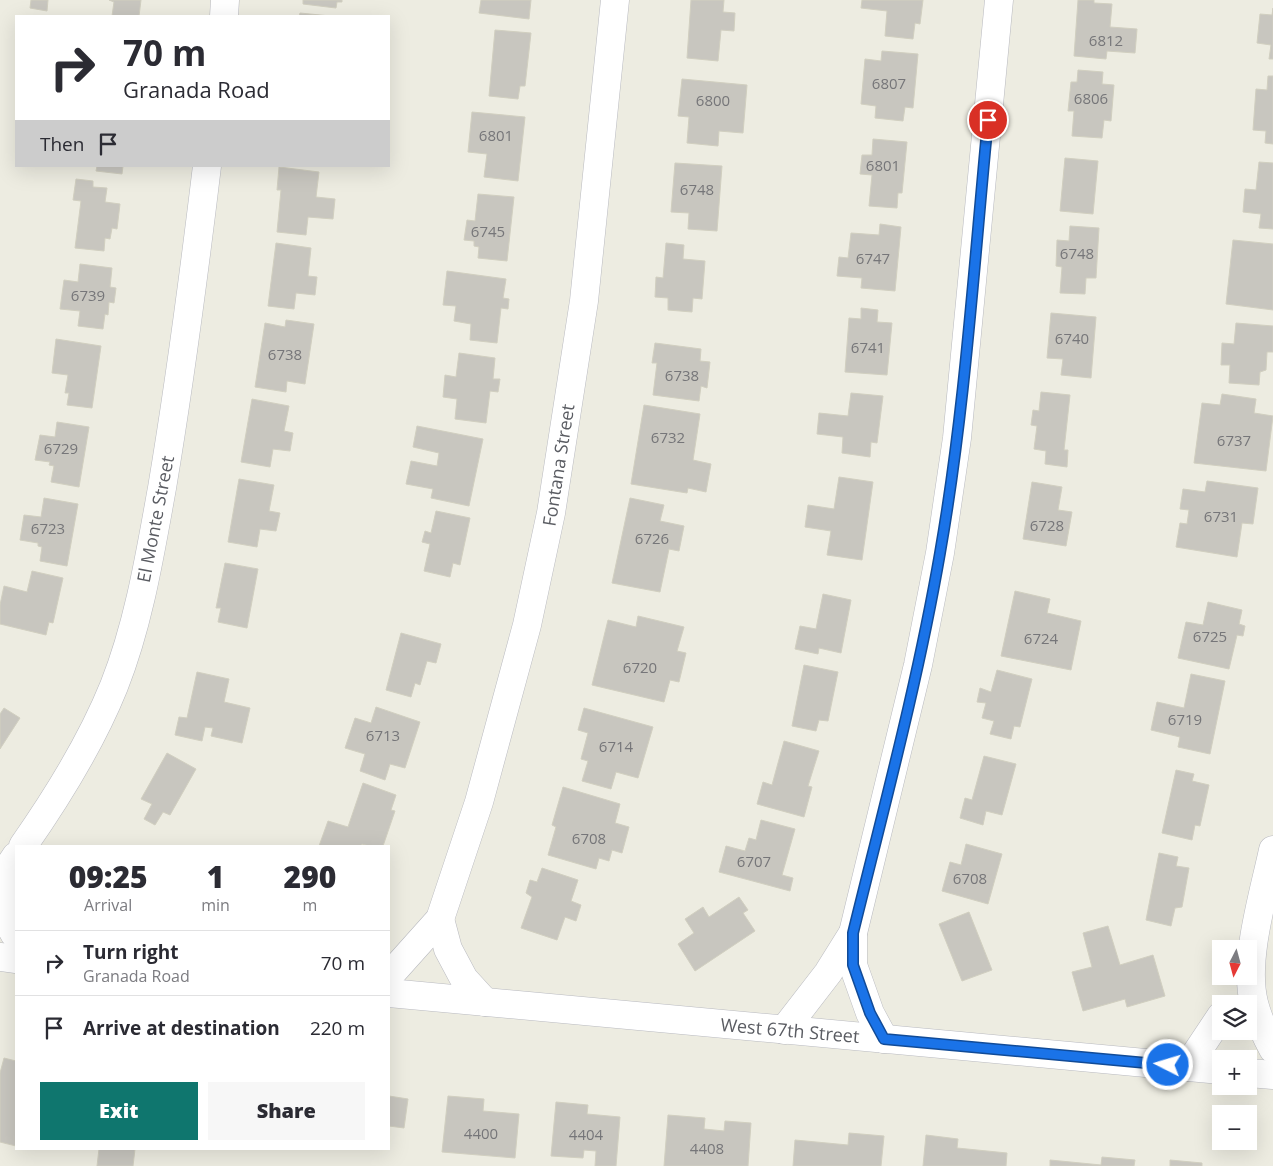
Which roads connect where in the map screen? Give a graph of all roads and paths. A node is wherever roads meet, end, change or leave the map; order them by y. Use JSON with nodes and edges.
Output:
{"nodes":[{"id":1,"x":225,"y":0,"type":"edge"},
{"id":2,"x":615,"y":0,"type":"edge"},
{"id":3,"x":999,"y":0,"type":"edge"},
{"id":4,"x":224,"y":15,"type":"edge"},
{"id":5,"x":207,"y":167,"type":"edge"},
{"id":6,"x":24,"y":845,"type":"edge"},
{"id":7,"x":1273,"y":850,"type":"edge"},
{"id":8,"x":7,"y":869,"type":"edge"},
{"id":9,"x":440,"y":919,"type":"junction"},
{"id":10,"x":853,"y":933,"type":"junction"},
{"id":11,"x":15,"y":934,"type":"edge"},
{"id":12,"x":1255,"y":940,"type":"edge"},
{"id":13,"x":0,"y":957,"type":"edge"},
{"id":14,"x":15,"y":959,"type":"edge"},
{"id":15,"x":390,"y":975,"type":"edge"},
{"id":16,"x":1250,"y":985,"type":"edge"},
{"id":17,"x":390,"y":993,"type":"edge"},
{"id":18,"x":485,"y":1002,"type":"junction"},
{"id":19,"x":784,"y":1030,"type":"junction"},
{"id":20,"x":1212,"y":1030,"type":"edge"},
{"id":21,"x":884,"y":1039,"type":"junction"},
{"id":22,"x":1273,"y":1049,"type":"edge"},
{"id":23,"x":1187,"y":1067,"type":"junction"},
{"id":24,"x":1212,"y":1069,"type":"edge"},
{"id":25,"x":1257,"y":1074,"type":"edge"},
{"id":26,"x":1273,"y":1075,"type":"edge"}],
"edges":[{"from":1,"to":4,"type":"street"},
{"from":2,"to":9,"type":"street","name":"Fontana Street"},
{"from":3,"to":10,"type":"street"},
{"from":5,"to":6,"type":"street","name":"El Monte Street"},
{"from":7,"to":12,"type":"street"},
{"from":8,"to":11,"type":"street"},
{"from":9,"to":15,"type":"street","name":"Fontana Street"},
{"from":9,"to":18,"type":"street"},
{"from":10,"to":19,"type":"street"},
{"from":10,"to":21,"type":"street"},
{"from":13,"to":14,"type":"street"},
{"from":16,"to":22,"type":"street"},
{"from":17,"to":18,"type":"street","name":"West 67th Street"},
{"from":18,"to":19,"type":"street","name":"West 67th Street"},
{"from":19,"to":21,"type":"street","name":"West 67th Street"},
{"from":20,"to":23,"type":"street"},
{"from":21,"to":23,"type":"street","name":"West 67th Street"},
{"from":23,"to":24,"type":"street","name":"West 67th Street"},
{"from":25,"to":26,"type":"street"}]}
